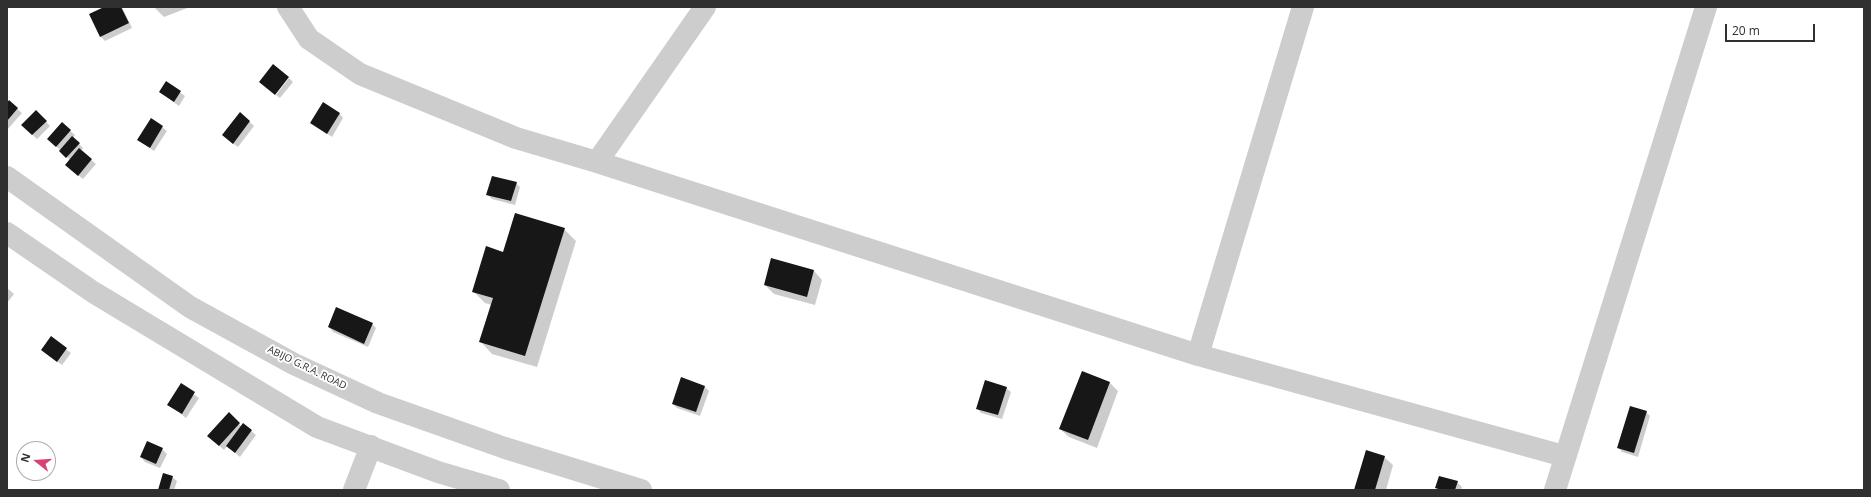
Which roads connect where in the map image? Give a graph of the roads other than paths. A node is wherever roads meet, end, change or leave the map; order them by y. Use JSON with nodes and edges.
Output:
{"nodes":[{"id":1,"x":288,"y":7,"type":"edge"},
{"id":2,"x":705,"y":7,"type":"edge"},
{"id":3,"x":1303,"y":7,"type":"edge"},
{"id":4,"x":1706,"y":7,"type":"edge"},
{"id":5,"x":597,"y":162,"type":"junction"},
{"id":6,"x":7,"y":177,"type":"edge"},
{"id":7,"x":7,"y":233,"type":"edge"},
{"id":8,"x":1198,"y":355,"type":"junction"},
{"id":9,"x":371,"y":446,"type":"junction"},
{"id":10,"x":1564,"y":456,"type":"junction"},
{"id":11,"x":354,"y":490,"type":"edge"},
{"id":12,"x":499,"y":490,"type":"edge"},
{"id":13,"x":641,"y":490,"type":"edge"},
{"id":14,"x":1555,"y":490,"type":"edge"}],
"edges":[{"from":1,"to":5,"type":"street"},
{"from":2,"to":5,"type":"street"},
{"from":3,"to":8,"type":"street"},
{"from":4,"to":10,"type":"street"},
{"from":5,"to":8,"type":"street"},
{"from":6,"to":13,"type":"street","name":"ABIJO G.R.A. ROAD"},
{"from":7,"to":9,"type":"street"},
{"from":8,"to":10,"type":"street"},
{"from":9,"to":11,"type":"street"},
{"from":9,"to":12,"type":"street"},
{"from":10,"to":14,"type":"street"}]}
